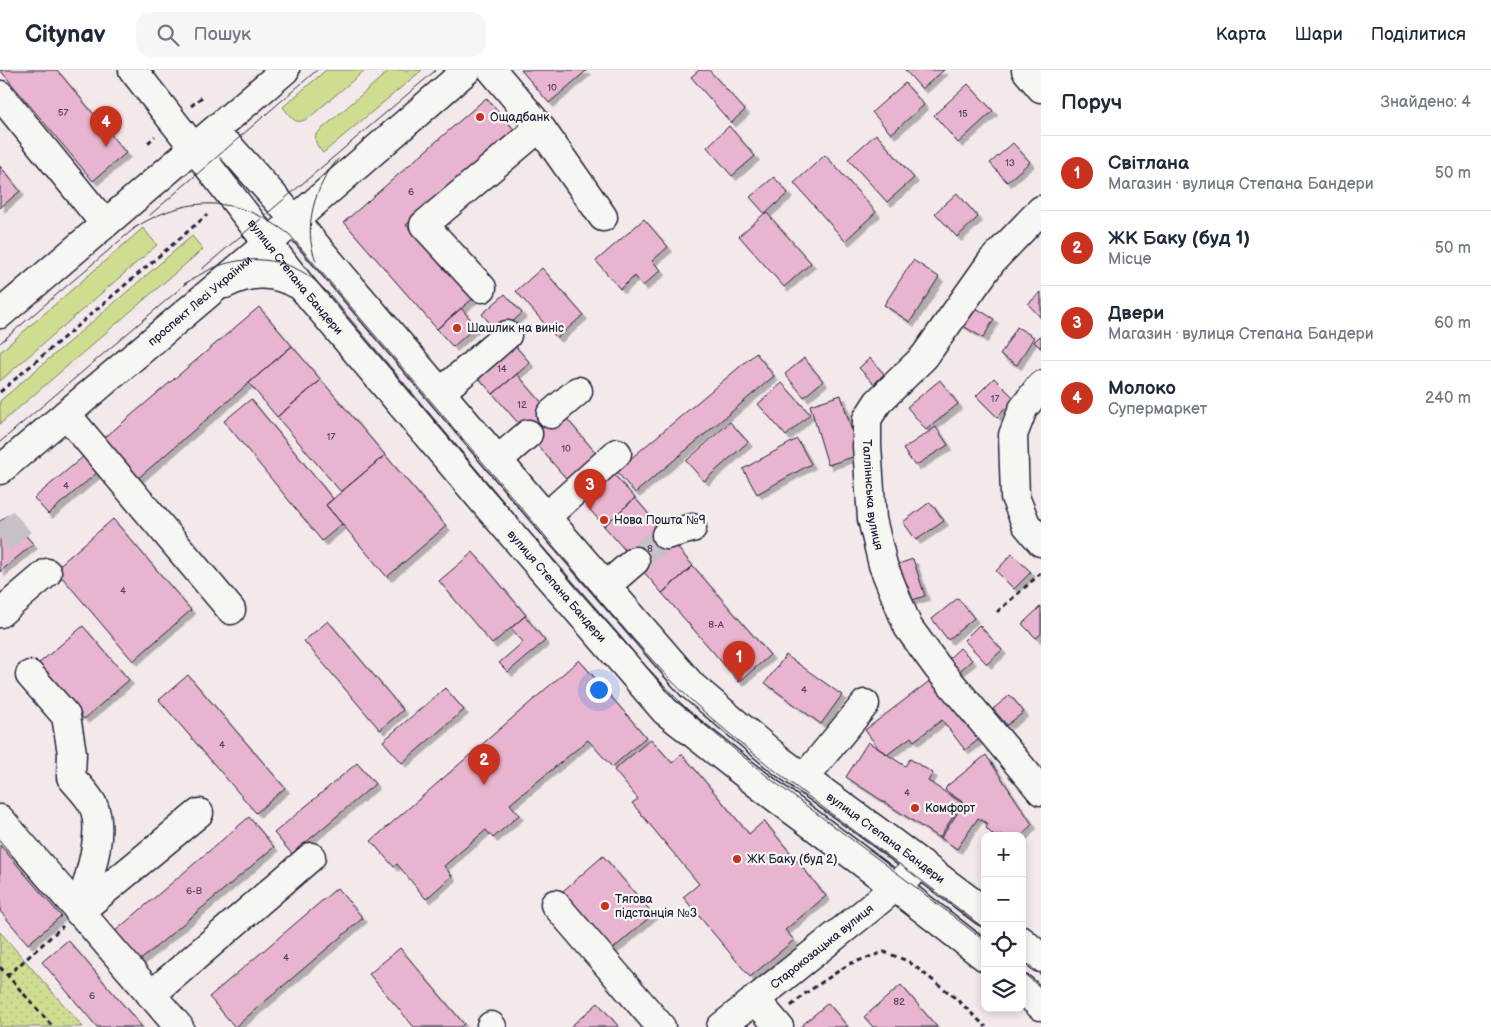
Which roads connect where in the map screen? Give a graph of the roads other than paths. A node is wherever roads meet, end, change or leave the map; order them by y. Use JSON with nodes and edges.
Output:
{"nodes":[{"id":1,"x":133,"y":70,"type":"edge"},
{"id":2,"x":285,"y":70,"type":"edge"},
{"id":3,"x":467,"y":70,"type":"edge"},
{"id":4,"x":492,"y":70,"type":"edge"},
{"id":5,"x":1026,"y":70,"type":"edge"},
{"id":6,"x":1041,"y":88,"type":"edge"},
{"id":7,"x":0,"y":95,"type":"edge"},
{"id":8,"x":540,"y":127,"type":"junction"},
{"id":9,"x":194,"y":148,"type":"junction"},
{"id":10,"x":340,"y":181,"type":"junction"},
{"id":11,"x":1041,"y":210,"type":"edge"},
{"id":12,"x":603,"y":217,"type":"dead end"},
{"id":13,"x":294,"y":220,"type":"junction"},
{"id":14,"x":105,"y":224,"type":"junction"},
{"id":15,"x":268,"y":244,"type":"junction"},
{"id":16,"x":330,"y":262,"type":"junction"},
{"id":17,"x":301,"y":286,"type":"junction"},
{"id":18,"x":482,"y":288,"type":"dead end"},
{"id":19,"x":207,"y":295,"type":"junction"},
{"id":20,"x":0,"y":314,"type":"edge"},
{"id":21,"x":507,"y":335,"type":"dead end"},
{"id":22,"x":1041,"y":385,"type":"edge"},
{"id":23,"x":578,"y":391,"type":"dead end"},
{"id":24,"x":441,"y":392,"type":"junction"},
{"id":25,"x":66,"y":414,"type":"junction"},
{"id":26,"x":551,"y":414,"type":"dead end"},
{"id":27,"x":528,"y":434,"type":"dead end"},
{"id":28,"x":617,"y":453,"type":"dead end"},
{"id":29,"x":498,"y":460,"type":"junction"},
{"id":30,"x":0,"y":470,"type":"edge"},
{"id":31,"x":546,"y":517,"type":"junction"},
{"id":32,"x":1041,"y":542,"type":"edge"},
{"id":33,"x":635,"y":562,"type":"tunnel mouth"},
{"id":34,"x":47,"y":573,"type":"dead end"},
{"id":35,"x":606,"y":586,"type":"junction"},
{"id":36,"x":231,"y":610,"type":"dead end"},
{"id":37,"x":0,"y":613,"type":"edge"},
{"id":38,"x":30,"y":674,"type":"dead end"},
{"id":39,"x":865,"y":704,"type":"dead end"},
{"id":40,"x":804,"y":778,"type":"junction"},
{"id":41,"x":1041,"y":791,"type":"edge"},
{"id":42,"x":199,"y":813,"type":"dead end"},
{"id":43,"x":0,"y":819,"type":"edge"},
{"id":44,"x":311,"y":857,"type":"dead end"},
{"id":45,"x":922,"y":864,"type":"junction"},
{"id":46,"x":895,"y":887,"type":"junction"},
{"id":47,"x":555,"y":904,"type":"dead end"},
{"id":48,"x":981,"y":909,"type":"edge"},
{"id":49,"x":79,"y":912,"type":"junction"},
{"id":50,"x":1026,"y":945,"type":"edge"},
{"id":51,"x":981,"y":955,"type":"edge"},
{"id":52,"x":1041,"y":958,"type":"edge"},
{"id":53,"x":1026,"y":993,"type":"edge"},
{"id":54,"x":151,"y":995,"type":"junction"},
{"id":55,"x":755,"y":999,"type":"junction"},
{"id":56,"x":1041,"y":1006,"type":"edge"},
{"id":57,"x":776,"y":1024,"type":"edge"},
{"id":58,"x":179,"y":1027,"type":"edge"},
{"id":59,"x":661,"y":1027,"type":"edge"},
{"id":60,"x":721,"y":1027,"type":"edge"}],
"edges":[{"from":1,"to":9,"type":"main road","name":"вулиця Степана Бандери"},
{"from":2,"to":9,"type":"main road"},
{"from":3,"to":10,"type":"main road","name":"проспект Лесі Українки"},
{"from":4,"to":8,"type":"main road"},
{"from":5,"to":6,"type":"main road"},
{"from":7,"to":14,"type":"main road"},
{"from":8,"to":12,"type":"main road"},
{"from":8,"to":18,"type":"main road"},
{"from":9,"to":13,"type":"main road","name":"вулиця Степана Бандери"},
{"from":9,"to":14,"type":"main road"},
{"from":9,"to":15,"type":"main road","name":"вулиця Степана Бандери"},
{"from":10,"to":13,"type":"main road","name":"проспект Лесі Українки"},
{"from":10,"to":16,"type":"main road"},
{"from":11,"to":41,"type":"main road","name":"Талліннська вулиця"},
{"from":13,"to":15,"type":"main road","name":"проспект Лесі Українки"},
{"from":13,"to":16,"type":"main road","name":"вулиця Степана Бандери"},
{"from":14,"to":20,"type":"main road"},
{"from":15,"to":17,"type":"main road","name":"вулиця Степана Бандери"},
{"from":15,"to":19,"type":"main road","name":"проспект Лесі Українки"},
{"from":16,"to":24,"type":"main road","name":"вулиця Степана Бандери"},
{"from":17,"to":19,"type":"main road"},
{"from":17,"to":46,"type":"main road","name":"вулиця Степана Бандери"},
{"from":19,"to":25,"type":"main road","name":"проспект Лесі Українки"},
{"from":21,"to":24,"type":"main road"},
{"from":22,"to":32,"type":"main road"},
{"from":23,"to":26,"type":"main road"},
{"from":24,"to":29,"type":"main road","name":"вулиця Степана Бандери"},
{"from":25,"to":30,"type":"main road","name":"проспект Лесі Українки"},
{"from":25,"to":36,"type":"main road"},
{"from":27,"to":29,"type":"main road"},
{"from":28,"to":31,"type":"main road"},
{"from":29,"to":31,"type":"main road","name":"вулиця Степана Бандери"},
{"from":31,"to":35,"type":"main road","name":"вулиця Степана Бандери"},
{"from":33,"to":35,"type":"main road"},
{"from":34,"to":37,"type":"main road"},
{"from":35,"to":40,"type":"main road","name":"вулиця Степана Бандери"},
{"from":38,"to":49,"type":"main road"},
{"from":39,"to":40,"type":"main road"},
{"from":40,"to":45,"type":"main road","name":"вулиця Степана Бандери"},
{"from":42,"to":49,"type":"main road"},
{"from":43,"to":49,"type":"main road"},
{"from":44,"to":54,"type":"main road"},
{"from":45,"to":46,"type":"main road","name":"Старокозацька вулиця"},
{"from":45,"to":48,"type":"main road","name":"вулиця Степана Бандери"},
{"from":46,"to":51,"type":"main road","name":"вулиця Степана Бандери"},
{"from":46,"to":55,"type":"main road","name":"Старокозацька вулиця"},
{"from":47,"to":59,"type":"main road"},
{"from":49,"to":54,"type":"main road"},
{"from":50,"to":52,"type":"main road"},
{"from":53,"to":56,"type":"main road"},
{"from":54,"to":58,"type":"main road"},
{"from":55,"to":57,"type":"main road"},
{"from":55,"to":60,"type":"main road","name":"Старокозацька вулиця"}]}
